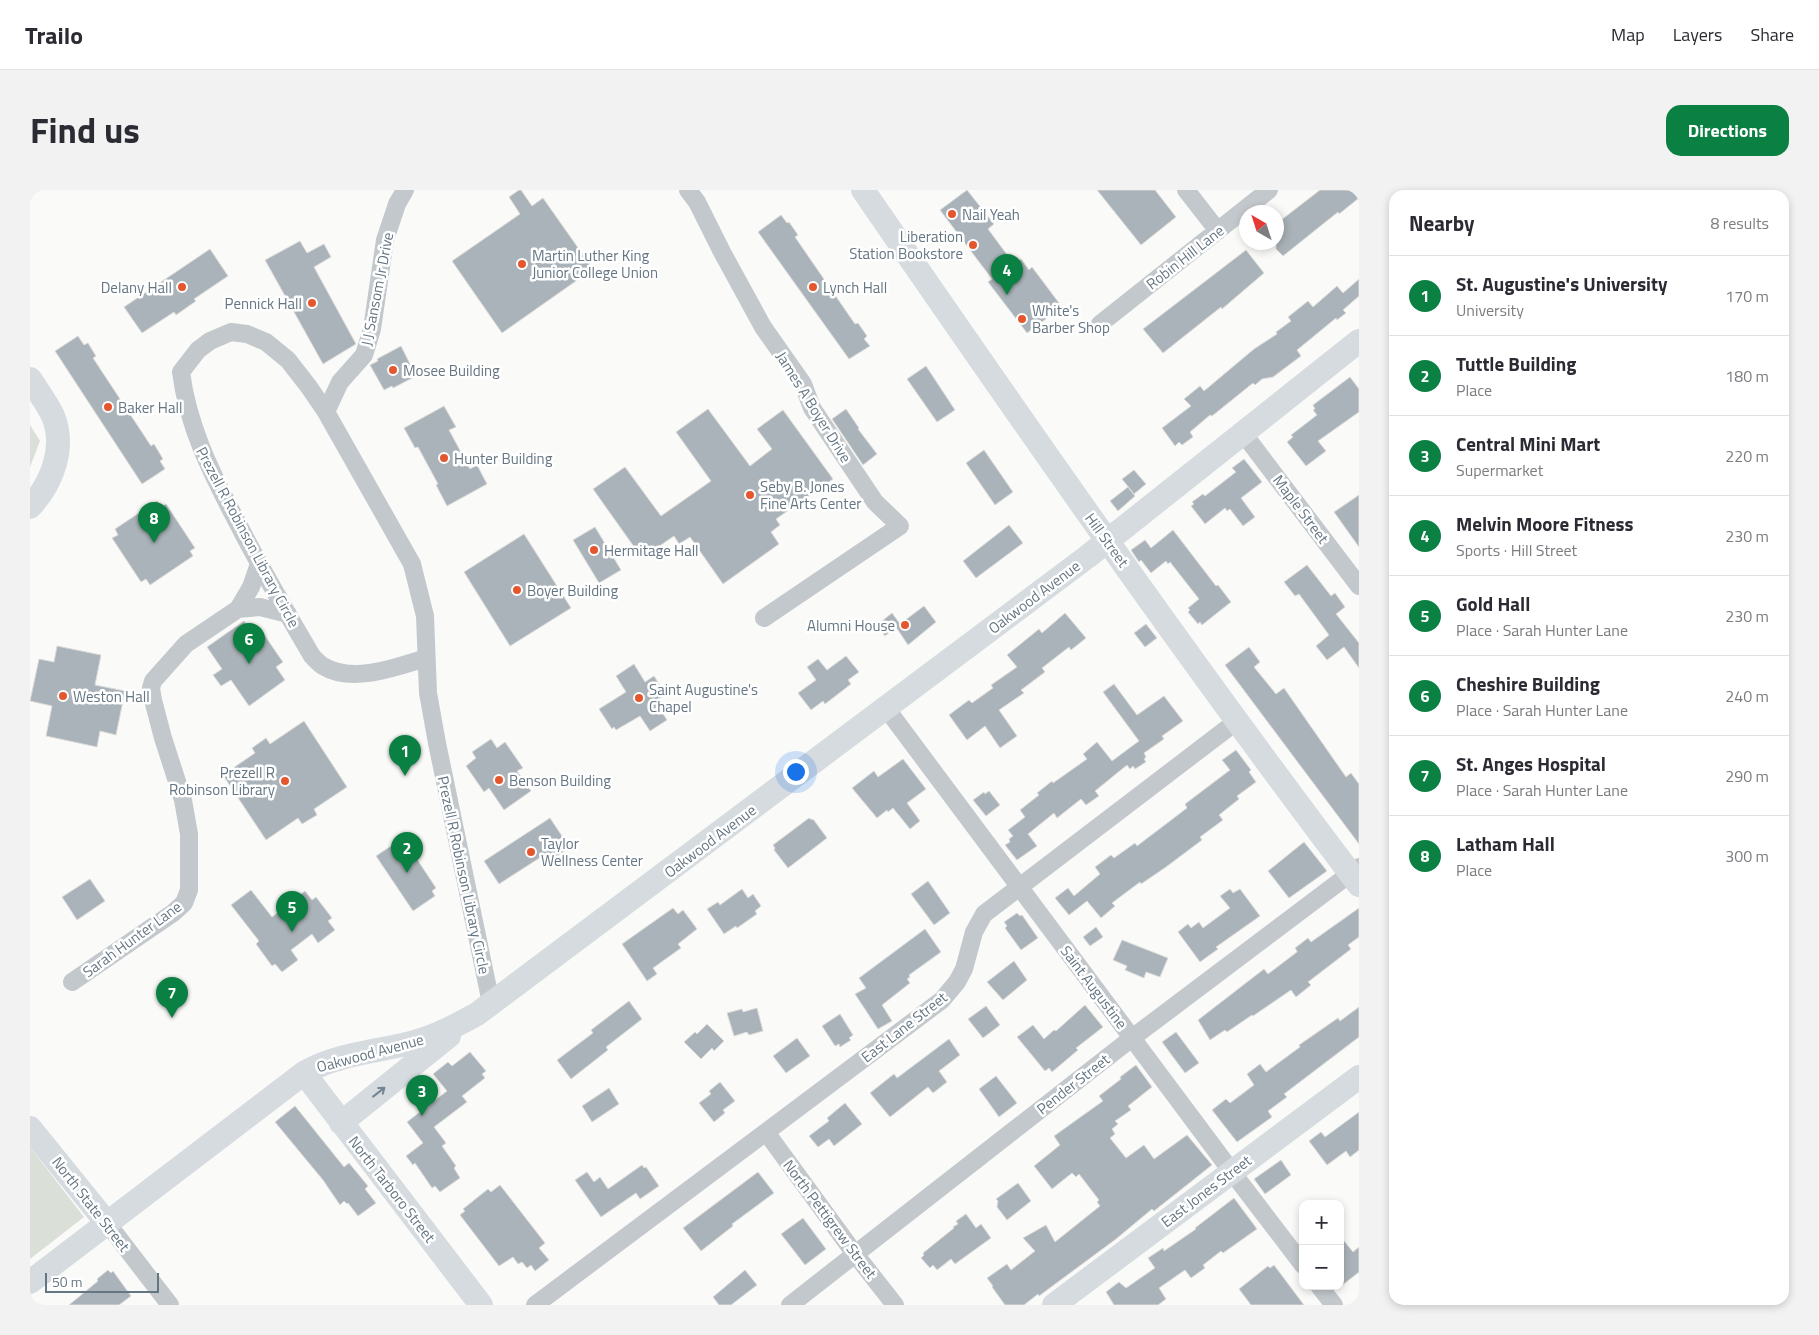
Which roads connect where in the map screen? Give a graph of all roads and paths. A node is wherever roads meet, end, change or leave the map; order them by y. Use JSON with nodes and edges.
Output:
{"nodes":[{"id":1,"x":405,"y":190,"type":"edge"},
{"id":2,"x":688,"y":190,"type":"edge"},
{"id":3,"x":862,"y":190,"type":"edge"},
{"id":4,"x":1186,"y":190,"type":"edge"},
{"id":5,"x":1269,"y":190,"type":"edge"},
{"id":6,"x":1218,"y":230,"type":"junction"},
{"id":7,"x":1100,"y":324,"type":"dead end"},
{"id":8,"x":1359,"y":341,"type":"edge"},
{"id":9,"x":30,"y":379,"type":"edge"},
{"id":10,"x":340,"y":382,"type":"junction"},
{"id":11,"x":309,"y":387,"type":"junction"},
{"id":12,"x":326,"y":412,"type":"junction"},
{"id":13,"x":1243,"y":433,"type":"junction"},
{"id":14,"x":30,"y":507,"type":"edge"},
{"id":15,"x":1107,"y":541,"type":"junction"},
{"id":16,"x":259,"y":564,"type":"junction"},
{"id":17,"x":1359,"y":586,"type":"edge"},
{"id":18,"x":238,"y":609,"type":"junction"},
{"id":19,"x":288,"y":614,"type":"junction"},
{"id":20,"x":764,"y":618,"type":"dead end"},
{"id":21,"x":426,"y":658,"type":"junction"},
{"id":22,"x":886,"y":708,"type":"junction"},
{"id":23,"x":1237,"y":721,"type":"junction"},
{"id":24,"x":1356,"y":875,"type":"edge"},
{"id":25,"x":1018,"y":887,"type":"junction"},
{"id":26,"x":72,"y":982,"type":"dead end"},
{"id":27,"x":484,"y":1009,"type":"junction"},
{"id":28,"x":1132,"y":1038,"type":"junction"},
{"id":29,"x":304,"y":1073,"type":"junction"},
{"id":30,"x":1359,"y":1077,"type":"edge"},
{"id":31,"x":341,"y":1123,"type":"junction"},
{"id":32,"x":30,"y":1128,"type":"edge"},
{"id":33,"x":766,"y":1132,"type":"junction"},
{"id":34,"x":1232,"y":1172,"type":"junction"},
{"id":35,"x":107,"y":1223,"type":"junction"},
{"id":36,"x":855,"y":1254,"type":"junction"},
{"id":37,"x":1299,"y":1260,"type":"edge"},
{"id":38,"x":30,"y":1282,"type":"edge"},
{"id":39,"x":1322,"y":1290,"type":"edge"},
{"id":40,"x":170,"y":1305,"type":"edge"},
{"id":41,"x":481,"y":1305,"type":"edge"},
{"id":42,"x":535,"y":1305,"type":"edge"},
{"id":43,"x":790,"y":1305,"type":"edge"},
{"id":44,"x":895,"y":1305,"type":"edge"},
{"id":45,"x":1054,"y":1305,"type":"edge"},
{"id":46,"x":1334,"y":1305,"type":"edge"}],
"edges":[{"from":1,"to":10,"type":"street","name":"J J Sansom Jr Drive"},
{"from":2,"to":20,"type":"street","name":"James A Boyer Drive"},
{"from":3,"to":15,"type":"street","name":"Hill Street"},
{"from":4,"to":6,"type":"street"},
{"from":5,"to":6,"type":"street","name":"Robin Hill Lane"},
{"from":6,"to":7,"type":"street","name":"Robin Hill Lane"},
{"from":8,"to":13,"type":"street","name":"Oakwood Avenue"},
{"from":9,"to":14,"type":"street"},
{"from":10,"to":11,"type":"street"},
{"from":10,"to":12,"type":"street","name":"J J Sansom Jr Drive"},
{"from":11,"to":12,"type":"street","name":"Prezell R Robinson Library Circle"},
{"from":11,"to":16,"type":"street","name":"Prezell R Robinson Library Circle"},
{"from":12,"to":21,"type":"street","name":"Prezell R Robinson Library Circle"},
{"from":13,"to":15,"type":"street","name":"Oakwood Avenue"},
{"from":13,"to":17,"type":"street","name":"Maple Street"},
{"from":15,"to":22,"type":"street","name":"Oakwood Avenue"},
{"from":15,"to":23,"type":"street","name":"Hill Street"},
{"from":16,"to":18,"type":"street","name":"Sarah Hunter Lane"},
{"from":16,"to":19,"type":"street","name":"Prezell R Robinson Library Circle"},
{"from":18,"to":19,"type":"street"},
{"from":18,"to":26,"type":"street","name":"Sarah Hunter Lane"},
{"from":19,"to":21,"type":"street","name":"Prezell R Robinson Library Circle"},
{"from":21,"to":27,"type":"street","name":"Prezell R Robinson Library Circle"},
{"from":22,"to":25,"type":"street","name":"Saint Augustine"},
{"from":22,"to":27,"type":"street","name":"Oakwood Avenue"},
{"from":23,"to":24,"type":"street","name":"Hill Street"},
{"from":23,"to":25,"type":"street","name":"East Lane Street"},
{"from":24,"to":28,"type":"street","name":"Pender Street"},
{"from":25,"to":28,"type":"street","name":"Saint Augustine"},
{"from":25,"to":33,"type":"street","name":"East Lane Street"},
{"from":27,"to":29,"type":"street","name":"Oakwood Avenue"},
{"from":31,"to":27,"type":"street","one_way":true},
{"from":28,"to":34,"type":"street","name":"Saint Augustine"},
{"from":28,"to":36,"type":"street","name":"Pender Street"},
{"from":29,"to":31,"type":"street","name":"North Tarboro Street"},
{"from":29,"to":35,"type":"street","name":"Oakwood Avenue"},
{"from":30,"to":34,"type":"street","name":"East Jones Street"},
{"from":31,"to":41,"type":"street","name":"North Tarboro Street"},
{"from":32,"to":35,"type":"street","name":"North State Street"},
{"from":33,"to":36,"type":"street","name":"North Pettigrew Street"},
{"from":33,"to":42,"type":"street","name":"East Lane Street"},
{"from":34,"to":37,"type":"street","name":"Saint Augustine"},
{"from":34,"to":45,"type":"street","name":"East Jones Street"},
{"from":35,"to":38,"type":"street","name":"Oakwood Avenue"},
{"from":35,"to":40,"type":"street","name":"North State Street"},
{"from":36,"to":43,"type":"street","name":"Pender Street"},
{"from":36,"to":44,"type":"street","name":"North Pettigrew Street"},
{"from":39,"to":46,"type":"street"}]}
